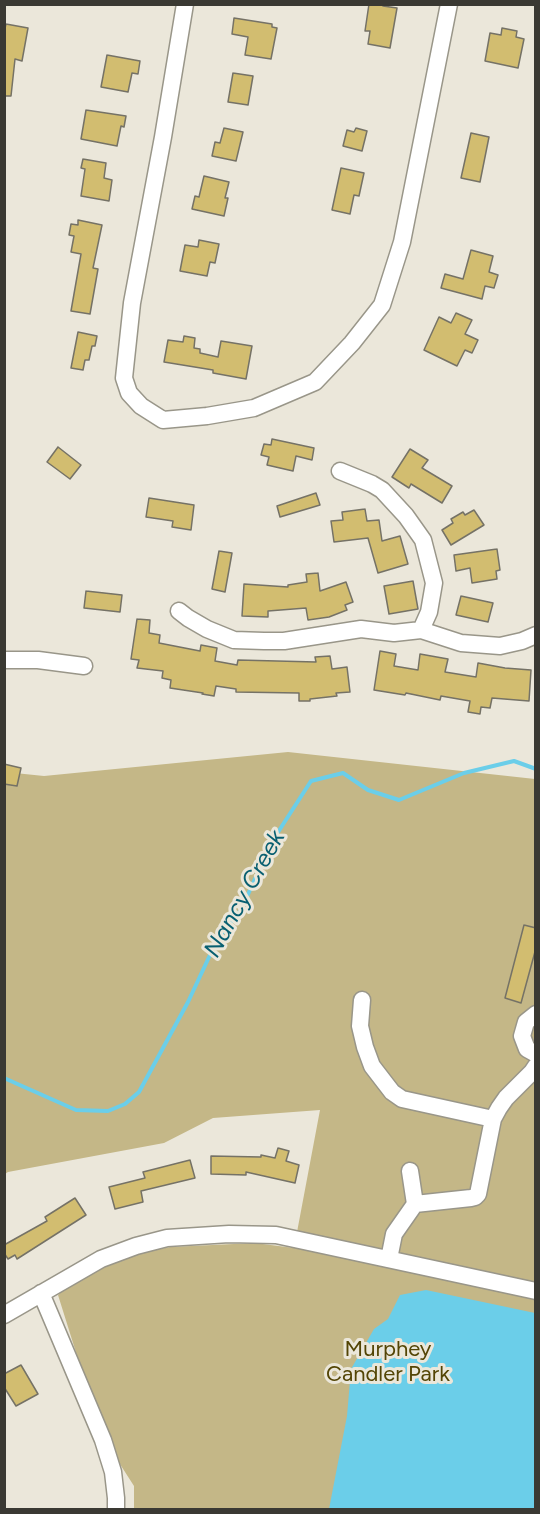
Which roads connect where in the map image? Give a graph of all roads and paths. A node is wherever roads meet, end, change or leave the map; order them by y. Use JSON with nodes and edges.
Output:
{"nodes":[{"id":1,"x":185,"y":4,"type":"edge"},
{"id":2,"x":449,"y":4,"type":"edge"},
{"id":3,"x":340,"y":471,"type":"dead end"},
{"id":4,"x":179,"y":611,"type":"dead end"},
{"id":5,"x":421,"y":630,"type":"junction"},
{"id":6,"x":536,"y":635,"type":"edge"},
{"id":7,"x":4,"y":660,"type":"edge"},
{"id":8,"x":84,"y":666,"type":"dead end"},
{"id":9,"x":362,"y":1000,"type":"dead end"},
{"id":10,"x":536,"y":1014,"type":"edge"},
{"id":11,"x":536,"y":1054,"type":"edge"},
{"id":12,"x":536,"y":1066,"type":"edge"},
{"id":13,"x":493,"y":1119,"type":"junction"},
{"id":14,"x":410,"y":1171,"type":"dead end"},
{"id":15,"x":415,"y":1204,"type":"junction"},
{"id":16,"x":389,"y":1259,"type":"junction"},
{"id":17,"x":536,"y":1291,"type":"edge"},
{"id":18,"x":41,"y":1293,"type":"junction"},
{"id":19,"x":4,"y":1315,"type":"edge"},
{"id":20,"x":116,"y":1509,"type":"edge"}],
"edges":[{"from":1,"to":2,"type":"street"},
{"from":3,"to":5,"type":"street"},
{"from":4,"to":5,"type":"street"},
{"from":5,"to":6,"type":"street"},
{"from":7,"to":8,"type":"street"},
{"from":9,"to":13,"type":"street"},
{"from":10,"to":11,"type":"street"},
{"from":12,"to":13,"type":"street"},
{"from":13,"to":15,"type":"street"},
{"from":14,"to":15,"type":"street"},
{"from":15,"to":16,"type":"street"},
{"from":16,"to":17,"type":"street"},
{"from":16,"to":18,"type":"street"},
{"from":18,"to":19,"type":"street"},
{"from":18,"to":20,"type":"street"}]}
